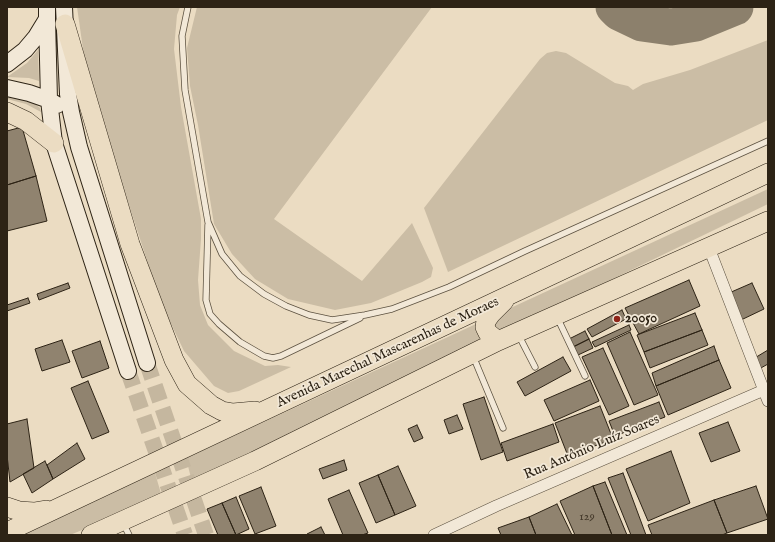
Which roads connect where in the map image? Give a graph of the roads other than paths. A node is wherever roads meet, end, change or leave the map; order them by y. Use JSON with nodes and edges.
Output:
{"nodes":[{"id":1,"x":188,"y":7,"type":"edge"},
{"id":2,"x":47,"y":13,"type":"edge"},
{"id":3,"x":65,"y":15,"type":"edge"},
{"id":4,"x":7,"y":64,"type":"edge"},
{"id":5,"x":7,"y":88,"type":"edge"},
{"id":6,"x":49,"y":100,"type":"junction"},
{"id":7,"x":7,"y":112,"type":"edge"},
{"id":8,"x":71,"y":112,"type":"junction"},
{"id":9,"x":768,"y":141,"type":"edge"},
{"id":10,"x":54,"y":143,"type":"junction"},
{"id":11,"x":768,"y":173,"type":"edge"},
{"id":12,"x":208,"y":222,"type":"junction"},
{"id":13,"x":767,"y":223,"type":"edge"},
{"id":14,"x":709,"y":248,"type":"junction"},
{"id":15,"x":514,"y":292,"type":"junction"},
{"id":16,"x":365,"y":315,"type":"junction"},
{"id":17,"x":556,"y":315,"type":"junction"},
{"id":18,"x":517,"y":332,"type":"junction"},
{"id":19,"x":498,"y":341,"type":"junction"},
{"id":20,"x":472,"y":354,"type":"junction"},
{"id":21,"x":147,"y":363,"type":"tunnel mouth"},
{"id":22,"x":536,"y":367,"type":"dead end"},
{"id":23,"x":128,"y":371,"type":"tunnel mouth"},
{"id":24,"x":584,"y":376,"type":"dead end"},
{"id":25,"x":766,"y":395,"type":"edge"},
{"id":26,"x":268,"y":409,"type":"junction"},
{"id":27,"x":503,"y":428,"type":"dead end"},
{"id":28,"x":7,"y":508,"type":"edge"},
{"id":29,"x":57,"y":509,"type":"junction"},
{"id":30,"x":126,"y":528,"type":"edge"},
{"id":31,"x":7,"y":532,"type":"edge"},
{"id":32,"x":91,"y":535,"type":"edge"},
{"id":33,"x":434,"y":535,"type":"edge"}],
"edges":[{"from":1,"to":12,"type":"lane"},
{"from":2,"to":4,"type":"main road"},
{"from":2,"to":6,"type":"main road"},
{"from":3,"to":8,"type":"main road"},
{"from":3,"to":26,"type":"highway"},
{"from":5,"to":6,"type":"main road"},
{"from":6,"to":8,"type":"main road"},
{"from":6,"to":10,"type":"main road"},
{"from":7,"to":10,"type":"highway"},
{"from":8,"to":21,"type":"main road"},
{"from":9,"to":16,"type":"lane"},
{"from":10,"to":23,"type":"main road"},
{"from":11,"to":15,"type":"highway","name":"Avenida Marechal Mascarenhas de Moraes"},
{"from":12,"to":16,"type":"lane"},
{"from":12,"to":16,"type":"lane"},
{"from":13,"to":14,"type":"highway"},
{"from":14,"to":17,"type":"highway"},
{"from":14,"to":25,"type":"street"},
{"from":15,"to":19,"type":"highway"},
{"from":15,"to":26,"type":"highway","name":"Avenida Marechal Mascarenhas de Moraes"},
{"from":17,"to":18,"type":"highway"},
{"from":17,"to":24,"type":"lane"},
{"from":18,"to":19,"type":"highway"},
{"from":18,"to":22,"type":"lane"},
{"from":19,"to":20,"type":"highway"},
{"from":20,"to":27,"type":"lane"},
{"from":20,"to":30,"type":"highway"},
{"from":25,"to":33,"type":"street","name":"Rua Antônio Luíz Soares"},
{"from":26,"to":29,"type":"highway","name":"Avenida Marechal Mascarenhas de Moraes"},
{"from":28,"to":29,"type":"highway"},
{"from":29,"to":31,"type":"highway","name":"Avenida Marechal Mascarenhas de Moraes"},
{"from":30,"to":32,"type":"highway"}]}
